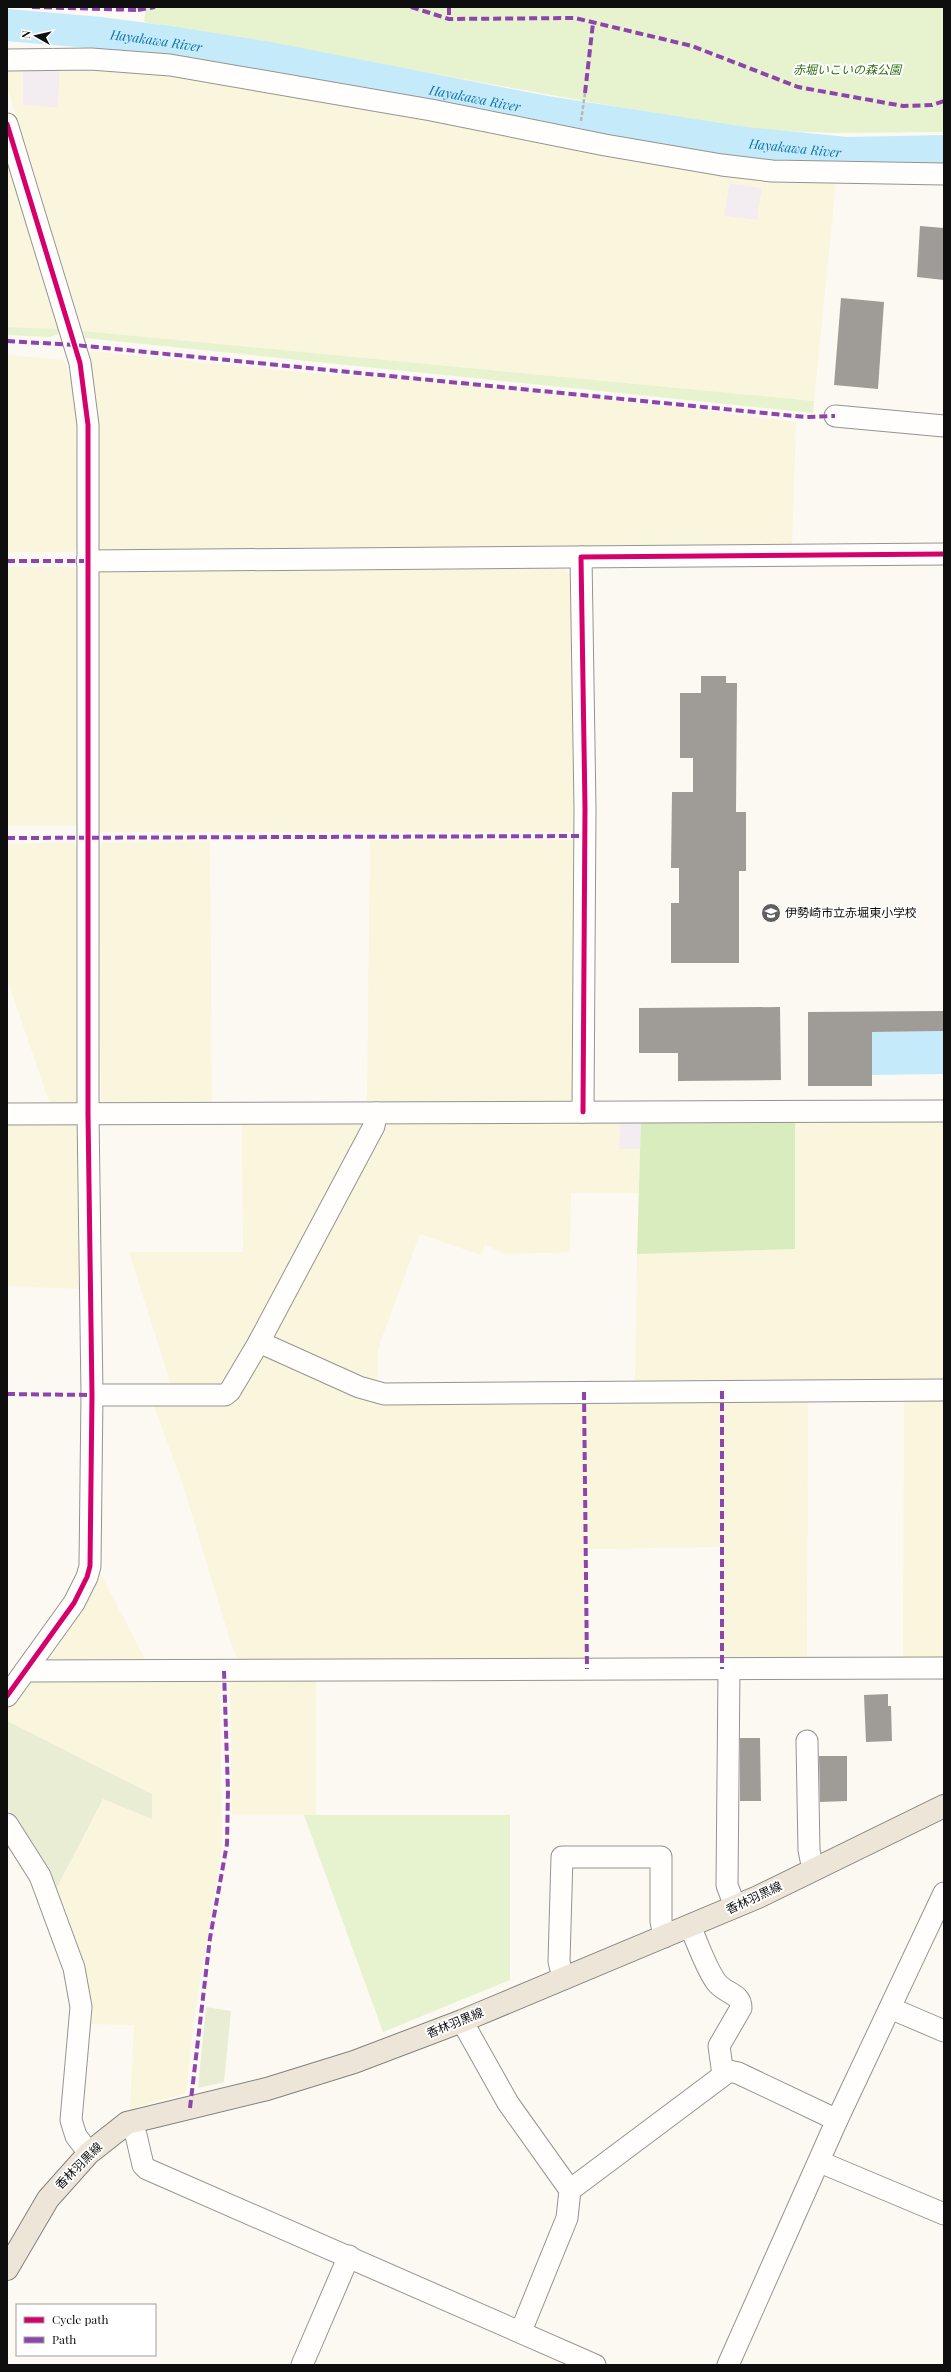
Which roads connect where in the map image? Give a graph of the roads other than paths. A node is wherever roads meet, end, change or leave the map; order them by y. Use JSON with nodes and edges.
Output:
{"nodes":[{"id":1,"x":7,"y":60,"type":"edge"},
{"id":2,"x":7,"y":124,"type":"edge"},
{"id":3,"x":944,"y":174,"type":"edge"},
{"id":4,"x":835,"y":416,"type":"dead end"},
{"id":5,"x":944,"y":426,"type":"edge"},
{"id":6,"x":944,"y":554,"type":"edge"},
{"id":7,"x":581,"y":557,"type":"junction"},
{"id":8,"x":87,"y":561,"type":"junction"},
{"id":9,"x":944,"y":1111,"type":"edge"},
{"id":10,"x":583,"y":1112,"type":"junction"},
{"id":11,"x":376,"y":1113,"type":"junction"},
{"id":12,"x":7,"y":1114,"type":"edge"},
{"id":13,"x":88,"y":1114,"type":"junction"},
{"id":14,"x":259,"y":1342,"type":"junction"},
{"id":15,"x":944,"y":1390,"type":"edge"},
{"id":16,"x":92,"y":1395,"type":"junction"},
{"id":17,"x":944,"y":1668,"type":"edge"},
{"id":18,"x":729,"y":1669,"type":"junction"},
{"id":19,"x":25,"y":1672,"type":"junction"},
{"id":20,"x":7,"y":1696,"type":"edge"},
{"id":21,"x":807,"y":1741,"type":"dead end"},
{"id":22,"x":944,"y":1806,"type":"edge"},
{"id":23,"x":7,"y":1824,"type":"edge"},
{"id":24,"x":815,"y":1868,"type":"junction"},
{"id":25,"x":944,"y":1893,"type":"edge"},
{"id":26,"x":735,"y":1907,"type":"junction"},
{"id":27,"x":690,"y":1927,"type":"junction"},
{"id":28,"x":936,"y":1933,"type":"edge"},
{"id":29,"x":664,"y":1937,"type":"junction"},
{"id":30,"x":563,"y":1979,"type":"junction"},
{"id":31,"x":890,"y":2008,"type":"junction"},
{"id":32,"x":462,"y":2021,"type":"junction"},
{"id":33,"x":944,"y":2031,"type":"edge"},
{"id":34,"x":723,"y":2075,"type":"junction"},
{"id":35,"x":838,"y":2120,"type":"junction"},
{"id":36,"x":127,"y":2123,"type":"junction"},
{"id":37,"x":89,"y":2153,"type":"junction"},
{"id":38,"x":820,"y":2162,"type":"junction"},
{"id":39,"x":570,"y":2190,"type":"junction"},
{"id":40,"x":944,"y":2214,"type":"edge"},
{"id":41,"x":349,"y":2256,"type":"junction"},
{"id":42,"x":7,"y":2270,"type":"edge"},
{"id":43,"x":521,"y":2331,"type":"junction"},
{"id":44,"x":302,"y":2365,"type":"edge"},
{"id":45,"x":595,"y":2365,"type":"edge"},
{"id":46,"x":728,"y":2365,"type":"edge"}],
"edges":[{"from":1,"to":3,"type":"street"},
{"from":2,"to":8,"type":"street"},
{"from":4,"to":5,"type":"street"},
{"from":6,"to":7,"type":"street"},
{"from":7,"to":8,"type":"street"},
{"from":7,"to":10,"type":"street"},
{"from":8,"to":13,"type":"street"},
{"from":9,"to":10,"type":"street"},
{"from":10,"to":11,"type":"street"},
{"from":11,"to":13,"type":"street"},
{"from":11,"to":14,"type":"street"},
{"from":12,"to":13,"type":"street"},
{"from":13,"to":16,"type":"street"},
{"from":14,"to":15,"type":"street"},
{"from":14,"to":16,"type":"street"},
{"from":16,"to":19,"type":"street"},
{"from":17,"to":18,"type":"street"},
{"from":18,"to":19,"type":"street"},
{"from":18,"to":26,"type":"street"},
{"from":19,"to":20,"type":"street"},
{"from":21,"to":24,"type":"street"},
{"from":22,"to":24,"type":"main road","name":"香林羽黒線"},
{"from":23,"to":37,"type":"street"},
{"from":24,"to":26,"type":"main road","name":"香林羽黒線"},
{"from":25,"to":28,"type":"street"},
{"from":26,"to":27,"type":"main road","name":"香林羽黒線"},
{"from":27,"to":29,"type":"main road","name":"香林羽黒線"},
{"from":27,"to":34,"type":"street"},
{"from":28,"to":31,"type":"street"},
{"from":29,"to":30,"type":"main road","name":"香林羽黒線"},
{"from":29,"to":30,"type":"street"},
{"from":30,"to":32,"type":"main road","name":"香林羽黒線"},
{"from":31,"to":33,"type":"street"},
{"from":31,"to":35,"type":"street"},
{"from":32,"to":36,"type":"main road","name":"香林羽黒線"},
{"from":32,"to":39,"type":"street"},
{"from":34,"to":35,"type":"street"},
{"from":34,"to":39,"type":"street"},
{"from":35,"to":38,"type":"street"},
{"from":36,"to":37,"type":"main road","name":"香林羽黒線"},
{"from":36,"to":41,"type":"street"},
{"from":37,"to":42,"type":"main road","name":"香林羽黒線"},
{"from":38,"to":40,"type":"street"},
{"from":38,"to":46,"type":"street"},
{"from":39,"to":43,"type":"street"},
{"from":41,"to":43,"type":"street"},
{"from":41,"to":44,"type":"street"},
{"from":43,"to":45,"type":"street"}]}
